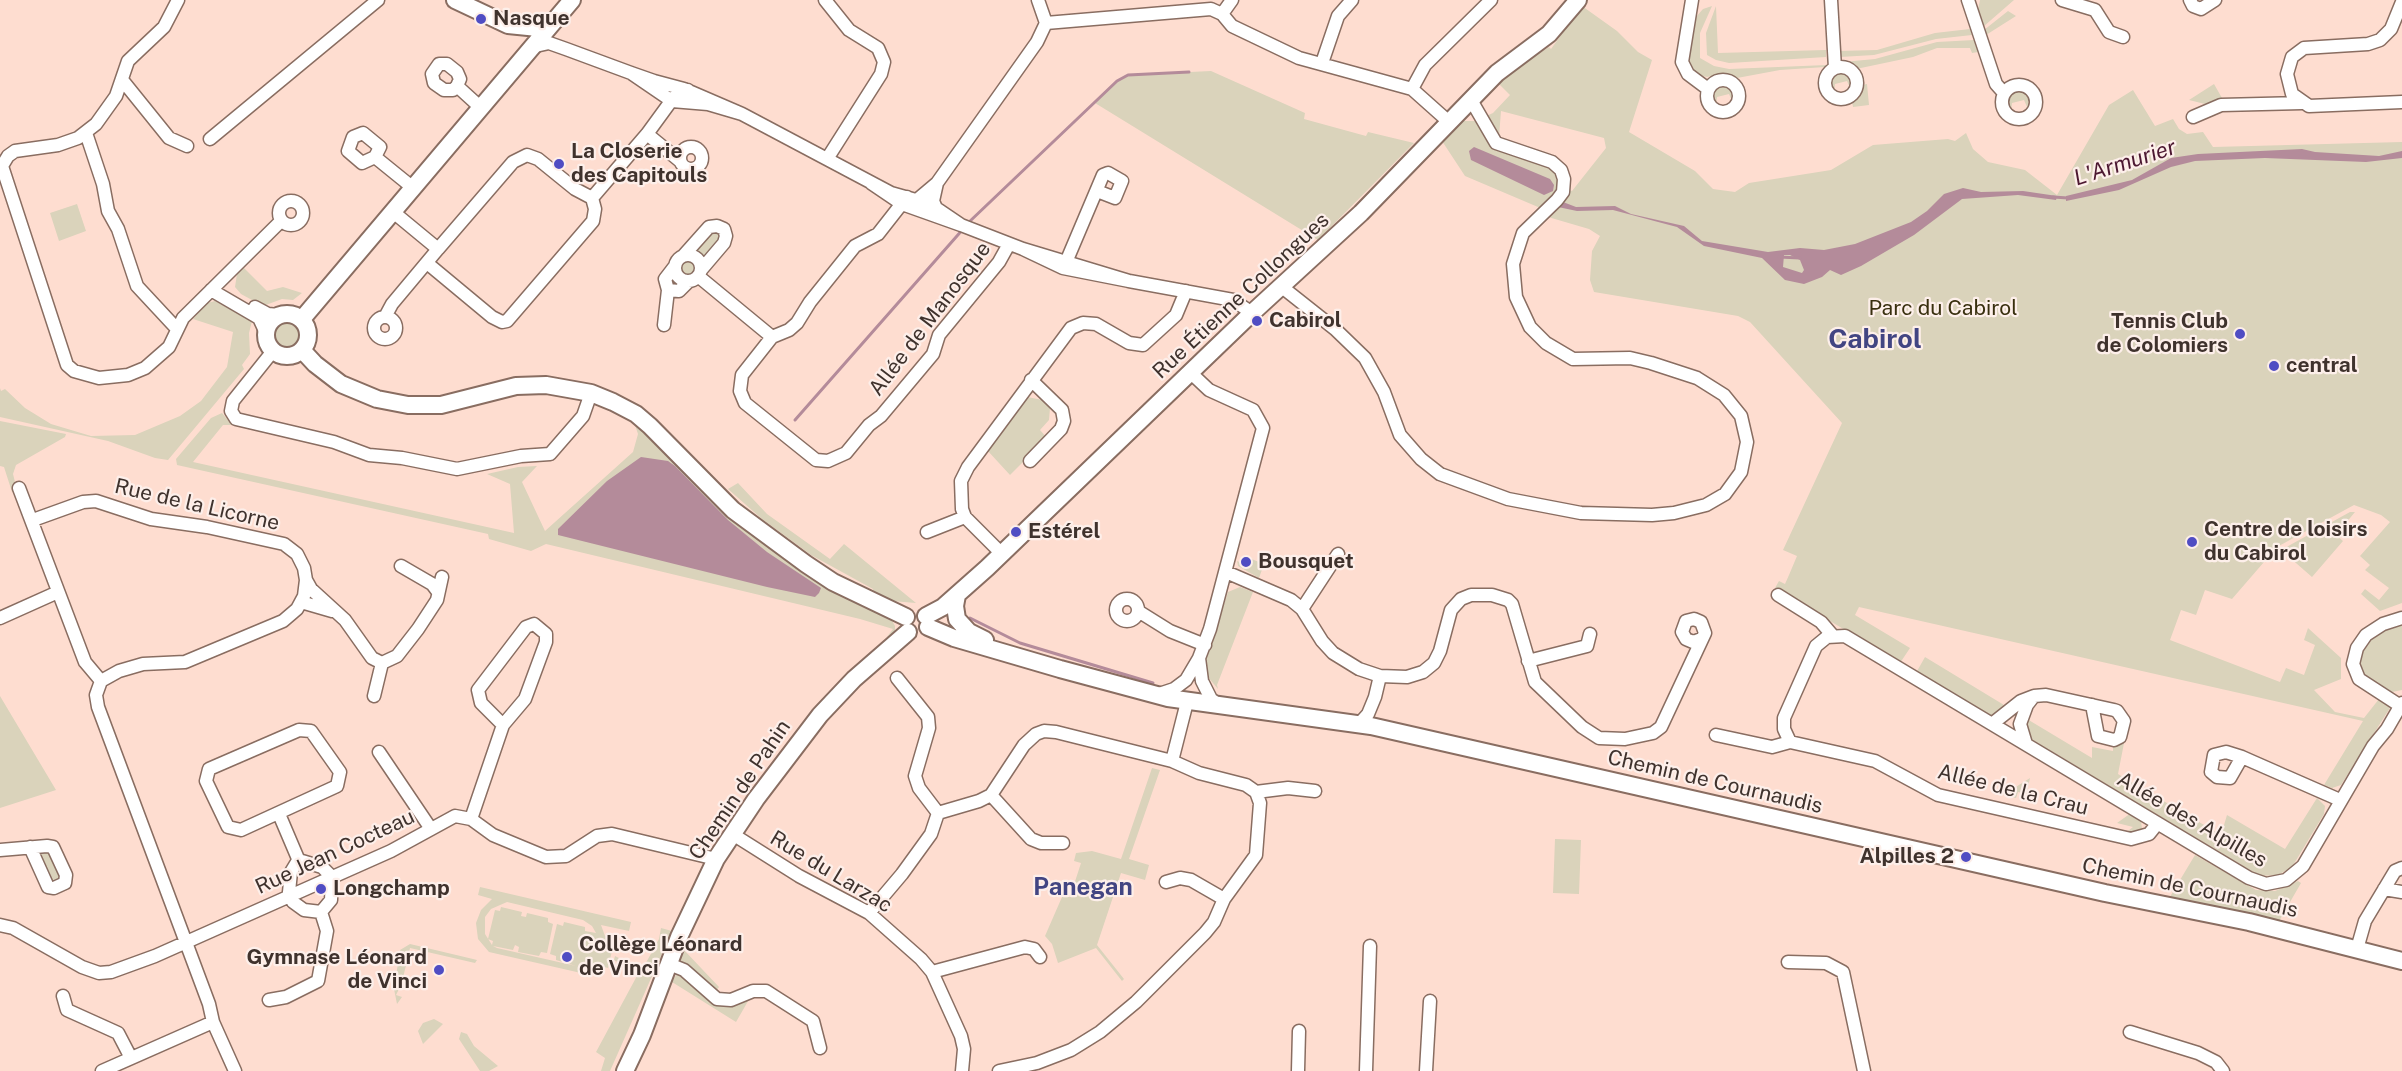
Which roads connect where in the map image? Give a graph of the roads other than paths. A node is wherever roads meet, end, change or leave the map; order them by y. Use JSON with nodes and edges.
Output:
{"nodes":[{"id":1,"x":178,"y":0,"type":"edge"},
{"id":2,"x":378,"y":0,"type":"edge"},
{"id":3,"x":455,"y":0,"type":"edge"},
{"id":4,"x":572,"y":0,"type":"edge"},
{"id":5,"x":825,"y":0,"type":"edge"},
{"id":6,"x":1038,"y":0,"type":"edge"},
{"id":7,"x":1232,"y":0,"type":"edge"},
{"id":8,"x":1352,"y":0,"type":"edge"},
{"id":9,"x":1491,"y":0,"type":"edge"},
{"id":10,"x":1578,"y":0,"type":"edge"},
{"id":11,"x":1686,"y":0,"type":"edge"},
{"id":12,"x":1692,"y":0,"type":"edge"},
{"id":13,"x":1697,"y":0,"type":"edge"},
{"id":14,"x":1831,"y":0,"type":"edge"},
{"id":15,"x":1968,"y":0,"type":"edge"},
{"id":16,"x":2062,"y":0,"type":"edge"},
{"id":17,"x":2190,"y":0,"type":"edge"},
{"id":18,"x":2213,"y":1,"type":"edge"},
{"id":19,"x":2402,"y":2,"type":"edge"},
{"id":20,"x":1222,"y":14,"type":"junction"},
{"id":21,"x":1046,"y":23,"type":"junction"},
{"id":22,"x":516,"y":26,"type":"junction"},
{"id":23,"x":549,"y":26,"type":"junction"},
{"id":24,"x":2123,"y":37,"type":"dead end"},
{"id":25,"x":532,"y":45,"type":"junction"},
{"id":26,"x":566,"y":49,"type":"junction"},
{"id":27,"x":1322,"y":63,"type":"junction"},
{"id":28,"x":1835,"y":68,"type":"dead end"},
{"id":29,"x":631,"y":72,"type":"junction"},
{"id":30,"x":123,"y":81,"type":"junction"},
{"id":31,"x":663,"y":84,"type":"junction"},
{"id":32,"x":2288,"y":86,"type":"junction"},
{"id":33,"x":457,"y":87,"type":"dead end"},
{"id":34,"x":1708,"y":88,"type":"dead end"},
{"id":35,"x":1412,"y":89,"type":"junction"},
{"id":36,"x":2004,"y":93,"type":"dead end"},
{"id":37,"x":689,"y":96,"type":"junction"},
{"id":38,"x":1471,"y":100,"type":"junction"},
{"id":39,"x":672,"y":101,"type":"junction"},
{"id":40,"x":2402,"y":102,"type":"edge"},
{"id":41,"x":2302,"y":103,"type":"junction"},
{"id":42,"x":2263,"y":104,"type":"junction"},
{"id":43,"x":480,"y":107,"type":"junction"},
{"id":44,"x":2193,"y":117,"type":"dead end"},
{"id":45,"x":1449,"y":122,"type":"junction"},
{"id":46,"x":87,"y":133,"type":"junction"},
{"id":47,"x":647,"y":134,"type":"junction"},
{"id":48,"x":210,"y":139,"type":"dead end"},
{"id":49,"x":186,"y":146,"type":"dead end"},
{"id":50,"x":375,"y":157,"type":"dead end"},
{"id":51,"x":827,"y":159,"type":"junction"},
{"id":52,"x":680,"y":161,"type":"dead end"},
{"id":53,"x":937,"y":183,"type":"junction"},
{"id":54,"x":412,"y":187,"type":"junction"},
{"id":55,"x":1097,"y":191,"type":"dead end"},
{"id":56,"x":592,"y":198,"type":"junction"},
{"id":57,"x":911,"y":203,"type":"junction"},
{"id":58,"x":933,"y":206,"type":"junction"},
{"id":59,"x":392,"y":211,"type":"junction"},
{"id":60,"x":281,"y":221,"type":"dead end"},
{"id":61,"x":965,"y":227,"type":"junction"},
{"id":62,"x":1009,"y":244,"type":"junction"},
{"id":63,"x":438,"y":249,"type":"junction"},
{"id":64,"x":684,"y":255,"type":"junction"},
{"id":65,"x":427,"y":263,"type":"junction"},
{"id":66,"x":1065,"y":265,"type":"junction"},
{"id":67,"x":675,"y":266,"type":"junction"},
{"id":68,"x":696,"y":276,"type":"junction"},
{"id":69,"x":214,"y":287,"type":"junction"},
{"id":70,"x":1282,"y":287,"type":"junction"},
{"id":71,"x":668,"y":290,"type":"junction"},
{"id":72,"x":1186,"y":291,"type":"junction"},
{"id":73,"x":1252,"y":314,"type":"junction"},
{"id":74,"x":279,"y":315,"type":"junction"},
{"id":75,"x":384,"y":317,"type":"dead end"},
{"id":76,"x":302,"y":319,"type":"junction"},
{"id":77,"x":664,"y":325,"type":"dead end"},
{"id":78,"x":177,"y":329,"type":"junction"},
{"id":79,"x":266,"y":333,"type":"junction"},
{"id":80,"x":772,"y":337,"type":"junction"},
{"id":81,"x":302,"y":350,"type":"junction"},
{"id":82,"x":273,"y":351,"type":"junction"},
{"id":83,"x":1192,"y":374,"type":"junction"},
{"id":84,"x":1031,"y":380,"type":"junction"},
{"id":85,"x":591,"y":393,"type":"junction"},
{"id":86,"x":1030,"y":461,"type":"dead end"},
{"id":87,"x":19,"y":488,"type":"dead end"},
{"id":88,"x":965,"y":517,"type":"junction"},
{"id":89,"x":33,"y":520,"type":"junction"},
{"id":90,"x":927,"y":532,"type":"dead end"},
{"id":91,"x":1002,"y":554,"type":"junction"},
{"id":92,"x":1338,"y":554,"type":"dead end"},
{"id":93,"x":401,"y":566,"type":"dead end"},
{"id":94,"x":1226,"y":572,"type":"junction"},
{"id":95,"x":442,"y":577,"type":"dead end"},
{"id":96,"x":306,"y":580,"type":"junction"},
{"id":97,"x":438,"y":591,"type":"junction"},
{"id":98,"x":58,"y":592,"type":"junction"},
{"id":99,"x":1778,"y":595,"type":"dead end"},
{"id":100,"x":957,"y":596,"type":"junction"},
{"id":101,"x":301,"y":602,"type":"junction"},
{"id":102,"x":1302,"y":609,"type":"junction"},
{"id":103,"x":1138,"y":611,"type":"dead end"},
{"id":104,"x":336,"y":612,"type":"junction"},
{"id":105,"x":0,"y":618,"type":"edge"},
{"id":106,"x":2402,"y":618,"type":"edge"},
{"id":107,"x":927,"y":622,"type":"junction"},
{"id":108,"x":907,"y":625,"type":"junction"},
{"id":109,"x":1590,"y":634,"type":"dead end"},
{"id":110,"x":1833,"y":636,"type":"junction"},
{"id":111,"x":1701,"y":639,"type":"dead end"},
{"id":112,"x":1205,"y":645,"type":"junction"},
{"id":113,"x":1018,"y":656,"type":"junction"},
{"id":114,"x":1199,"y":658,"type":"junction"},
{"id":115,"x":1528,"y":661,"type":"junction"},
{"id":116,"x":382,"y":663,"type":"junction"},
{"id":117,"x":1380,"y":676,"type":"junction"},
{"id":118,"x":897,"y":678,"type":"dead end"},
{"id":119,"x":1186,"y":680,"type":"junction"},
{"id":120,"x":101,"y":681,"type":"junction"},
{"id":121,"x":1202,"y":681,"type":"junction"},
{"id":122,"x":1155,"y":695,"type":"junction"},
{"id":123,"x":374,"y":696,"type":"dead end"},
{"id":124,"x":2034,"y":696,"type":"junction"},
{"id":125,"x":1184,"y":701,"type":"junction"},
{"id":126,"x":2092,"y":705,"type":"dead end"},
{"id":127,"x":2401,"y":705,"type":"edge"},
{"id":128,"x":1221,"y":706,"type":"junction"},
{"id":129,"x":1992,"y":724,"type":"junction"},
{"id":130,"x":503,"y":725,"type":"junction"},
{"id":131,"x":1365,"y":725,"type":"junction"},
{"id":132,"x":1716,"y":735,"type":"dead end"},
{"id":133,"x":1790,"y":742,"type":"junction"},
{"id":134,"x":2025,"y":744,"type":"junction"},
{"id":135,"x":379,"y":752,"type":"dead end"},
{"id":136,"x":2242,"y":758,"type":"dead end"},
{"id":137,"x":1172,"y":761,"type":"junction"},
{"id":138,"x":1315,"y":791,"type":"dead end"},
{"id":139,"x":1256,"y":792,"type":"junction"},
{"id":140,"x":991,"y":795,"type":"junction"},
{"id":141,"x":2340,"y":801,"type":"junction"},
{"id":142,"x":938,"y":813,"type":"junction"},
{"id":143,"x":279,"y":814,"type":"junction"},
{"id":144,"x":471,"y":819,"type":"junction"},
{"id":145,"x":2157,"y":824,"type":"junction"},
{"id":146,"x":431,"y":829,"type":"junction"},
{"id":147,"x":734,"y":834,"type":"junction"},
{"id":148,"x":1063,"y":843,"type":"dead end"},
{"id":149,"x":30,"y":847,"type":"dead end"},
{"id":150,"x":0,"y":850,"type":"edge"},
{"id":151,"x":299,"y":861,"type":"junction"},
{"id":152,"x":713,"y":866,"type":"junction"},
{"id":153,"x":2402,"y":868,"type":"edge"},
{"id":154,"x":332,"y":877,"type":"junction"},
{"id":155,"x":1166,"y":882,"type":"dead end"},
{"id":156,"x":2384,"y":889,"type":"junction"},
{"id":157,"x":2402,"y":892,"type":"edge"},
{"id":158,"x":290,"y":896,"type":"junction"},
{"id":159,"x":1224,"y":898,"type":"junction"},
{"id":160,"x":321,"y":912,"type":"junction"},
{"id":161,"x":869,"y":913,"type":"junction"},
{"id":162,"x":0,"y":924,"type":"edge"},
{"id":163,"x":185,"y":942,"type":"junction"},
{"id":164,"x":1370,"y":946,"type":"dead end"},
{"id":165,"x":2356,"y":949,"type":"junction"},
{"id":166,"x":1040,"y":957,"type":"dead end"},
{"id":167,"x":2402,"y":961,"type":"edge"},
{"id":168,"x":1788,"y":962,"type":"dead end"},
{"id":169,"x":669,"y":964,"type":"junction"},
{"id":170,"x":932,"y":972,"type":"junction"},
{"id":171,"x":63,"y":996,"type":"dead end"},
{"id":172,"x":269,"y":1000,"type":"dead end"},
{"id":173,"x":1430,"y":1001,"type":"dead end"},
{"id":174,"x":213,"y":1022,"type":"junction"},
{"id":175,"x":1299,"y":1031,"type":"dead end"},
{"id":176,"x":2130,"y":1032,"type":"dead end"},
{"id":177,"x":820,"y":1048,"type":"dead end"},
{"id":178,"x":131,"y":1058,"type":"junction"},
{"id":179,"x":102,"y":1071,"type":"edge"},
{"id":180,"x":235,"y":1071,"type":"edge"},
{"id":181,"x":625,"y":1071,"type":"edge"},
{"id":182,"x":962,"y":1071,"type":"edge"},
{"id":183,"x":999,"y":1071,"type":"edge"},
{"id":184,"x":1298,"y":1071,"type":"edge"},
{"id":185,"x":1366,"y":1071,"type":"edge"},
{"id":186,"x":1426,"y":1071,"type":"edge"},
{"id":187,"x":1864,"y":1071,"type":"edge"},
{"id":188,"x":2223,"y":1071,"type":"edge"}],
"edges":[{"from":1,"to":30,"type":"street"},
{"from":2,"to":48,"type":"street"},
{"from":3,"to":22,"type":"street"},
{"from":4,"to":23,"type":"street"},
{"from":5,"to":51,"type":"street"},
{"from":6,"to":21,"type":"street"},
{"from":7,"to":20,"type":"street"},
{"from":8,"to":27,"type":"street"},
{"from":9,"to":35,"type":"street"},
{"from":10,"to":38,"type":"street","name":"Rue Étienne Collongues"},
{"from":11,"to":12,"type":"street"},
{"from":12,"to":13,"type":"street"},
{"from":12,"to":34,"type":"street"},
{"from":14,"to":28,"type":"street"},
{"from":15,"to":36,"type":"street"},
{"from":16,"to":24,"type":"street"},
{"from":17,"to":18,"type":"street"},
{"from":19,"to":32,"type":"street"},
{"from":20,"to":21,"type":"street"},
{"from":20,"to":27,"type":"street"},
{"from":21,"to":53,"type":"street","name":"Allée de Manosque"},
{"from":22,"to":23,"type":"street"},
{"from":22,"to":25,"type":"street"},
{"from":23,"to":25,"type":"street"},
{"from":23,"to":26,"type":"street"},
{"from":25,"to":26,"type":"street"},
{"from":25,"to":43,"type":"street"},
{"from":26,"to":29,"type":"street"},
{"from":27,"to":35,"type":"street"},
{"from":29,"to":31,"type":"street"},
{"from":29,"to":39,"type":"street"},
{"from":30,"to":46,"type":"street"},
{"from":30,"to":49,"type":"street"},
{"from":31,"to":37,"type":"street"},
{"from":31,"to":39,"type":"street"},
{"from":32,"to":41,"type":"street"},
{"from":32,"to":42,"type":"street"},
{"from":33,"to":43,"type":"street"},
{"from":35,"to":45,"type":"street"},
{"from":37,"to":39,"type":"street"},
{"from":37,"to":51,"type":"street"},
{"from":38,"to":45,"type":"street","name":"Rue Étienne Collongues"},
{"from":38,"to":70,"type":"street"},
{"from":39,"to":47,"type":"street"},
{"from":40,"to":41,"type":"street"},
{"from":41,"to":42,"type":"street"},
{"from":42,"to":44,"type":"street"},
{"from":43,"to":54,"type":"street"},
{"from":45,"to":70,"type":"street","name":"Rue Étienne Collongues"},
{"from":46,"to":78,"type":"street"},
{"from":46,"to":78,"type":"street"},
{"from":47,"to":52,"type":"street"},
{"from":47,"to":56,"type":"street"},
{"from":50,"to":54,"type":"street"},
{"from":51,"to":57,"type":"street"},
{"from":53,"to":57,"type":"street","name":"Allée de Manosque"},
{"from":53,"to":58,"type":"street"},
{"from":54,"to":59,"type":"street"},
{"from":55,"to":66,"type":"street"},
{"from":56,"to":63,"type":"street"},
{"from":56,"to":65,"type":"street"},
{"from":57,"to":58,"type":"street"},
{"from":57,"to":61,"type":"street"},
{"from":57,"to":80,"type":"street","name":"Allée de Manosque"},
{"from":58,"to":61,"type":"street"},
{"from":59,"to":63,"type":"street"},
{"from":59,"to":76,"type":"street"},
{"from":60,"to":69,"type":"street"},
{"from":61,"to":62,"type":"street"},
{"from":62,"to":66,"type":"street"},
{"from":62,"to":80,"type":"street","name":"Allée de Manosque"},
{"from":63,"to":65,"type":"street"},
{"from":64,"to":67,"type":"street"},
{"from":64,"to":68,"type":"street"},
{"from":64,"to":68,"type":"street"},
{"from":65,"to":75,"type":"street"},
{"from":66,"to":72,"type":"street"},
{"from":67,"to":68,"type":"street"},
{"from":67,"to":71,"type":"street"},
{"from":68,"to":71,"type":"street"},
{"from":68,"to":80,"type":"street"},
{"from":69,"to":74,"type":"street"},
{"from":69,"to":78,"type":"street"},
{"from":69,"to":79,"type":"street"},
{"from":70,"to":73,"type":"street","name":"Rue Étienne Collongues"},
{"from":71,"to":77,"type":"street"},
{"from":72,"to":73,"type":"street"},
{"from":72,"to":84,"type":"street"},
{"from":73,"to":83,"type":"street","name":"Rue Étienne Collongues"},
{"from":74,"to":76,"type":"street"},
{"from":74,"to":79,"type":"street"},
{"from":76,"to":81,"type":"street"},
{"from":79,"to":82,"type":"street"},
{"from":81,"to":82,"type":"street"},
{"from":81,"to":85,"type":"street"},
{"from":82,"to":85,"type":"street"},
{"from":83,"to":91,"type":"street","name":"Rue Étienne Collongues"},
{"from":83,"to":94,"type":"street"},
{"from":84,"to":86,"type":"street"},
{"from":84,"to":88,"type":"street"},
{"from":85,"to":108,"type":"street"},
{"from":87,"to":89,"type":"street"},
{"from":88,"to":90,"type":"street"},
{"from":88,"to":91,"type":"street"},
{"from":89,"to":96,"type":"street","name":"Rue de la Licorne"},
{"from":89,"to":98,"type":"street"},
{"from":91,"to":100,"type":"street","name":"Rue Étienne Collongues"},
{"from":92,"to":102,"type":"street"},
{"from":93,"to":97,"type":"street"},
{"from":94,"to":102,"type":"street"},
{"from":94,"to":112,"type":"street"},
{"from":95,"to":97,"type":"street"},
{"from":96,"to":101,"type":"street"},
{"from":96,"to":104,"type":"street"},
{"from":97,"to":116,"type":"street"},
{"from":98,"to":105,"type":"street"},
{"from":98,"to":120,"type":"street"},
{"from":99,"to":110,"type":"street","name":"Allée des Alpilles"},
{"from":100,"to":107,"type":"street","name":"Rue Étienne Collongues"},
{"from":100,"to":113,"type":"street","name":"Chemin de Cournaudis"},
{"from":101,"to":104,"type":"street"},
{"from":101,"to":120,"type":"street"},
{"from":102,"to":117,"type":"street"},
{"from":103,"to":112,"type":"street"},
{"from":104,"to":116,"type":"street"},
{"from":106,"to":127,"type":"street","name":"Allée des Alpilles"},
{"from":107,"to":108,"type":"street"},
{"from":107,"to":113,"type":"street","name":"Chemin de Cournaudis"},
{"from":108,"to":147,"type":"street","name":"Chemin de Pahin"},
{"from":109,"to":115,"type":"street"},
{"from":110,"to":129,"type":"street","name":"Allée des Alpilles"},
{"from":110,"to":133,"type":"street"},
{"from":111,"to":115,"type":"street"},
{"from":112,"to":114,"type":"street"},
{"from":113,"to":122,"type":"street","name":"Chemin de Cournaudis"},
{"from":114,"to":119,"type":"street"},
{"from":114,"to":121,"type":"street"},
{"from":115,"to":117,"type":"street"},
{"from":116,"to":123,"type":"street"},
{"from":117,"to":131,"type":"street"},
{"from":118,"to":142,"type":"street"},
{"from":119,"to":121,"type":"street"},
{"from":119,"to":122,"type":"street"},
{"from":119,"to":125,"type":"street"},
{"from":120,"to":163,"type":"street"},
{"from":121,"to":128,"type":"street"},
{"from":122,"to":125,"type":"street","name":"Chemin de Cournaudis"},
{"from":124,"to":126,"type":"street"},
{"from":124,"to":129,"type":"street"},
{"from":124,"to":134,"type":"street"},
{"from":125,"to":128,"type":"street","name":"Chemin de Cournaudis"},
{"from":125,"to":137,"type":"street"},
{"from":127,"to":141,"type":"street","name":"Allée des Alpilles"},
{"from":128,"to":131,"type":"street","name":"Chemin de Cournaudis"},
{"from":129,"to":134,"type":"street","name":"Allée des Alpilles"},
{"from":130,"to":130,"type":"street"},
{"from":130,"to":144,"type":"street"},
{"from":131,"to":165,"type":"street","name":"Chemin de Cournaudis"},
{"from":132,"to":133,"type":"street","name":"Allée de la Crau"},
{"from":133,"to":145,"type":"street","name":"Allée de la Crau"},
{"from":134,"to":145,"type":"street","name":"Allée des Alpilles"},
{"from":135,"to":146,"type":"street"},
{"from":136,"to":141,"type":"street"},
{"from":137,"to":139,"type":"street"},
{"from":137,"to":140,"type":"street"},
{"from":138,"to":139,"type":"street"},
{"from":139,"to":159,"type":"street"},
{"from":140,"to":142,"type":"street"},
{"from":140,"to":148,"type":"street"},
{"from":141,"to":145,"type":"street","name":"Allée des Alpilles"},
{"from":142,"to":161,"type":"street"},
{"from":143,"to":143,"type":"street"},
{"from":143,"to":151,"type":"street"},
{"from":144,"to":146,"type":"street","name":"Rue Jean Cocteau"},
{"from":144,"to":152,"type":"street"},
{"from":146,"to":154,"type":"street","name":"Rue Jean Cocteau"},
{"from":147,"to":152,"type":"street","name":"Chemin de Pahin"},
{"from":147,"to":161,"type":"street","name":"Rue du Larzac"},
{"from":149,"to":150,"type":"street"},
{"from":151,"to":154,"type":"street"},
{"from":151,"to":158,"type":"street"},
{"from":152,"to":169,"type":"street","name":"Chemin de Pahin"},
{"from":153,"to":156,"type":"street"},
{"from":154,"to":158,"type":"street","name":"Rue Jean Cocteau"},
{"from":154,"to":160,"type":"street"},
{"from":155,"to":159,"type":"street"},
{"from":156,"to":157,"type":"street"},
{"from":156,"to":165,"type":"street"},
{"from":158,"to":160,"type":"street"},
{"from":158,"to":163,"type":"street","name":"Rue Jean Cocteau"},
{"from":159,"to":183,"type":"street"},
{"from":160,"to":172,"type":"street"},
{"from":161,"to":170,"type":"street","name":"Rue du Larzac"},
{"from":162,"to":163,"type":"street","name":"Rue Jean Cocteau"},
{"from":163,"to":174,"type":"street"},
{"from":164,"to":185,"type":"street"},
{"from":165,"to":167,"type":"street","name":"Chemin de Cournaudis"},
{"from":166,"to":170,"type":"street"},
{"from":168,"to":187,"type":"street"},
{"from":169,"to":177,"type":"street"},
{"from":169,"to":181,"type":"street","name":"Chemin de Pahin"},
{"from":170,"to":182,"type":"street","name":"Rue du Larzac"},
{"from":171,"to":178,"type":"street"},
{"from":173,"to":186,"type":"street"},
{"from":174,"to":178,"type":"street"},
{"from":174,"to":180,"type":"street"},
{"from":175,"to":184,"type":"street"},
{"from":176,"to":188,"type":"street"},
{"from":178,"to":179,"type":"street"}]}
